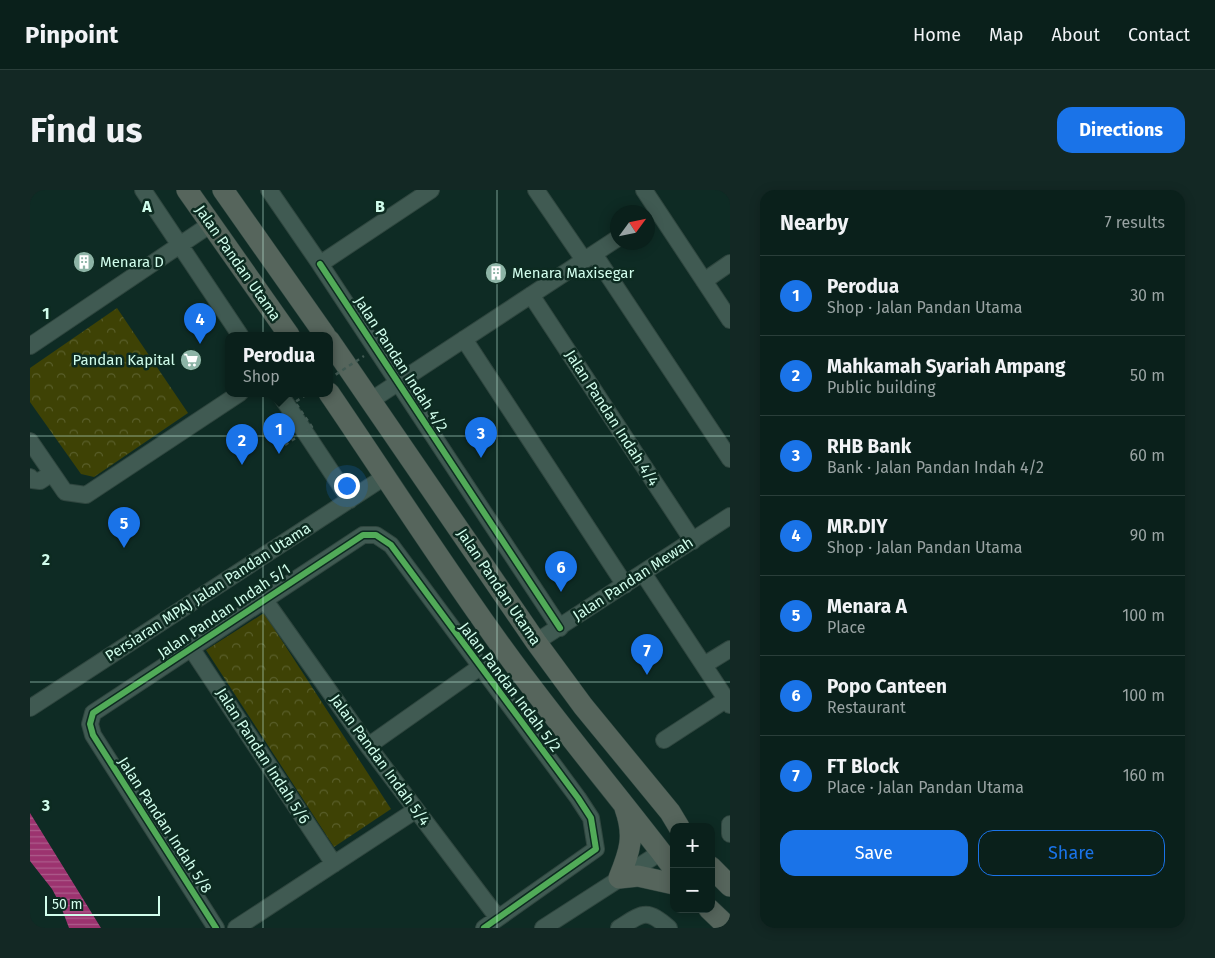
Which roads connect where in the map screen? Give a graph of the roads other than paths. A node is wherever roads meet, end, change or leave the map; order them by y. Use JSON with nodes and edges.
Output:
{"nodes":[{"id":1,"x":143,"y":190,"type":"edge"},
{"id":2,"x":187,"y":190,"type":"edge"},
{"id":3,"x":223,"y":190,"type":"edge"},
{"id":4,"x":268,"y":190,"type":"edge"},
{"id":5,"x":431,"y":190,"type":"edge"},
{"id":6,"x":536,"y":190,"type":"edge"},
{"id":7,"x":644,"y":190,"type":"edge"},
{"id":8,"x":649,"y":205,"type":"edge"},
{"id":9,"x":655,"y":218,"type":"edge"},
{"id":10,"x":211,"y":224,"type":"junction"},
{"id":11,"x":610,"y":243,"type":"edge"},
{"id":12,"x":179,"y":244,"type":"junction"},
{"id":13,"x":589,"y":257,"type":"junction"},
{"id":14,"x":730,"y":263,"type":"edge"},
{"id":15,"x":320,"y":264,"type":"junction"},
{"id":16,"x":704,"y":280,"type":"junction"},
{"id":17,"x":531,"y":295,"type":"junction"},
{"id":18,"x":730,"y":320,"type":"edge"},
{"id":19,"x":238,"y":332,"type":"edge"},
{"id":20,"x":287,"y":332,"type":"edge"},
{"id":21,"x":323,"y":332,"type":"edge"},
{"id":22,"x":464,"y":339,"type":"junction"},
{"id":23,"x":30,"y":346,"type":"edge"},
{"id":24,"x":333,"y":346,"type":"edge"},
{"id":25,"x":398,"y":383,"type":"junction"},
{"id":26,"x":234,"y":397,"type":"edge"},
{"id":27,"x":282,"y":397,"type":"edge"},
{"id":28,"x":317,"y":397,"type":"edge"},
{"id":29,"x":370,"y":401,"type":"junction"},
{"id":30,"x":30,"y":440,"type":"edge"},
{"id":31,"x":730,"y":459,"type":"edge"},
{"id":32,"x":52,"y":473,"type":"junction"},
{"id":33,"x":386,"y":476,"type":"junction"},
{"id":34,"x":30,"y":477,"type":"edge"},
{"id":35,"x":350,"y":500,"type":"junction"},
{"id":36,"x":730,"y":516,"type":"edge"},
{"id":37,"x":693,"y":540,"type":"junction"},
{"id":38,"x":391,"y":546,"type":"joint"},
{"id":39,"x":643,"y":573,"type":"junction"},
{"id":40,"x":625,"y":585,"type":"junction"},
{"id":41,"x":264,"y":599,"type":"junction"},
{"id":42,"x":560,"y":628,"type":"junction"},
{"id":43,"x":536,"y":642,"type":"junction"},
{"id":44,"x":191,"y":648,"type":"junction"},
{"id":45,"x":730,"y":649,"type":"edge"},
{"id":46,"x":704,"y":665,"type":"junction"},
{"id":47,"x":480,"y":667,"type":"junction"},
{"id":48,"x":728,"y":702,"type":"edge"},
{"id":49,"x":30,"y":708,"type":"edge"},
{"id":50,"x":93,"y":735,"type":"joint"},
{"id":51,"x":664,"y":740,"type":"dead end"},
{"id":52,"x":368,"y":746,"type":"junction"},
{"id":53,"x":621,"y":799,"type":"junction"},
{"id":54,"x":416,"y":810,"type":"junction"},
{"id":55,"x":674,"y":819,"type":"edge"},
{"id":56,"x":730,"y":824,"type":"edge"},
{"id":57,"x":730,"y":834,"type":"edge"},
{"id":58,"x":667,"y":853,"type":"edge"},
{"id":59,"x":334,"y":864,"type":"junction"},
{"id":60,"x":619,"y":878,"type":"junction"},
{"id":61,"x":670,"y":883,"type":"edge"},
{"id":62,"x":713,"y":913,"type":"edge"},
{"id":63,"x":498,"y":918,"type":"junction"},
{"id":64,"x":216,"y":928,"type":"edge"},
{"id":65,"x":236,"y":928,"type":"edge"},
{"id":66,"x":484,"y":928,"type":"edge"},
{"id":67,"x":543,"y":928,"type":"edge"},
{"id":68,"x":619,"y":928,"type":"edge"},
{"id":69,"x":669,"y":928,"type":"edge"},
{"id":70,"x":729,"y":928,"type":"edge"}],
"edges":[{"from":1,"to":12,"type":"street"},
{"from":2,"to":10,"type":"main road","name":"Jalan Pandan Utama"},
{"from":3,"to":21,"type":"main road","name":"Jalan Pandan Utama"},
{"from":4,"to":15,"type":"street","name":"Jalan Pandan Indah 4/2"},
{"from":5,"to":15,"type":"street"},
{"from":6,"to":13,"type":"street"},
{"from":7,"to":8,"type":"street"},
{"from":9,"to":16,"type":"street"},
{"from":10,"to":12,"type":"street"},
{"from":10,"to":20,"type":"main road","name":"Jalan Pandan Utama"},
{"from":11,"to":13,"type":"street"},
{"from":12,"to":19,"type":"street"},
{"from":12,"to":23,"type":"street"},
{"from":13,"to":17,"type":"street"},
{"from":13,"to":31,"type":"street"},
{"from":14,"to":16,"type":"street"},
{"from":15,"to":25,"type":"street","name":"Jalan Pandan Indah 4/2"},
{"from":16,"to":18,"type":"street"},
{"from":17,"to":22,"type":"street"},
{"from":17,"to":37,"type":"street","name":"Jalan Pandan Indah 4/4"},
{"from":22,"to":25,"type":"street"},
{"from":22,"to":40,"type":"street"},
{"from":24,"to":29,"type":"main road","name":"Jalan Pandan Utama"},
{"from":25,"to":29,"type":"street"},
{"from":25,"to":42,"type":"street","name":"Jalan Pandan Indah 4/2"},
{"from":26,"to":32,"type":"street"},
{"from":27,"to":35,"type":"street"},
{"from":28,"to":33,"type":"main road","name":"Jalan Pandan Utama"},
{"from":29,"to":33,"type":"main road"},
{"from":29,"to":43,"type":"main road","name":"Jalan Pandan Utama"},
{"from":30,"to":32,"type":"street"},
{"from":32,"to":34,"type":"street"},
{"from":33,"to":35,"type":"street","name":"Persiaran MPAJ Jalan Pandan Utama"},
{"from":33,"to":53,"type":"main road","name":"Jalan Pandan Utama"},
{"from":35,"to":49,"type":"street","name":"Persiaran MPAJ Jalan Pandan Utama"},
{"from":36,"to":37,"type":"street","name":"Jalan Pandan Mewah"},
{"from":37,"to":39,"type":"street","name":"Jalan Pandan Mewah"},
{"from":38,"to":41,"type":"street","name":"Jalan Pandan Indah 5/1"},
{"from":38,"to":47,"type":"street","name":"Jalan Pandan Indah 5/2"},
{"from":39,"to":40,"type":"street","name":"Jalan Pandan Mewah"},
{"from":39,"to":46,"type":"street"},
{"from":40,"to":42,"type":"street","name":"Jalan Pandan Mewah"},
{"from":41,"to":44,"type":"street","name":"Jalan Pandan Indah 5/1"},
{"from":41,"to":52,"type":"street","name":"Jalan Pandan Indah 5/4"},
{"from":42,"to":43,"type":"street","name":"Jalan Pandan Mewah"},
{"from":43,"to":55,"type":"main road","name":"Jalan Pandan Utama"},
{"from":44,"to":50,"type":"street","name":"Jalan Pandan Indah 5/1"},
{"from":44,"to":59,"type":"street","name":"Jalan Pandan Indah 5/6"},
{"from":45,"to":46,"type":"street"},
{"from":46,"to":48,"type":"street"},
{"from":47,"to":52,"type":"street"},
{"from":47,"to":63,"type":"street","name":"Jalan Pandan Indah 5/2"},
{"from":48,"to":51,"type":"street"},
{"from":50,"to":64,"type":"street","name":"Jalan Pandan Indah 5/8"},
{"from":52,"to":54,"type":"street","name":"Jalan Pandan Indah 5/4"},
{"from":53,"to":58,"type":"main road","name":"Jalan Pandan Utama"},
{"from":53,"to":60,"type":"main road"},
{"from":54,"to":59,"type":"street"},
{"from":54,"to":63,"type":"street","name":"Jalan Pandan Indah 5/4"},
{"from":55,"to":58,"type":"main road"},
{"from":56,"to":57,"type":"street"},
{"from":58,"to":60,"type":"street"},
{"from":59,"to":65,"type":"street"},
{"from":60,"to":61,"type":"main road"},
{"from":60,"to":67,"type":"street"},
{"from":62,"to":70,"type":"main road"},
{"from":63,"to":66,"type":"street"},
{"from":68,"to":69,"type":"street"}]}
